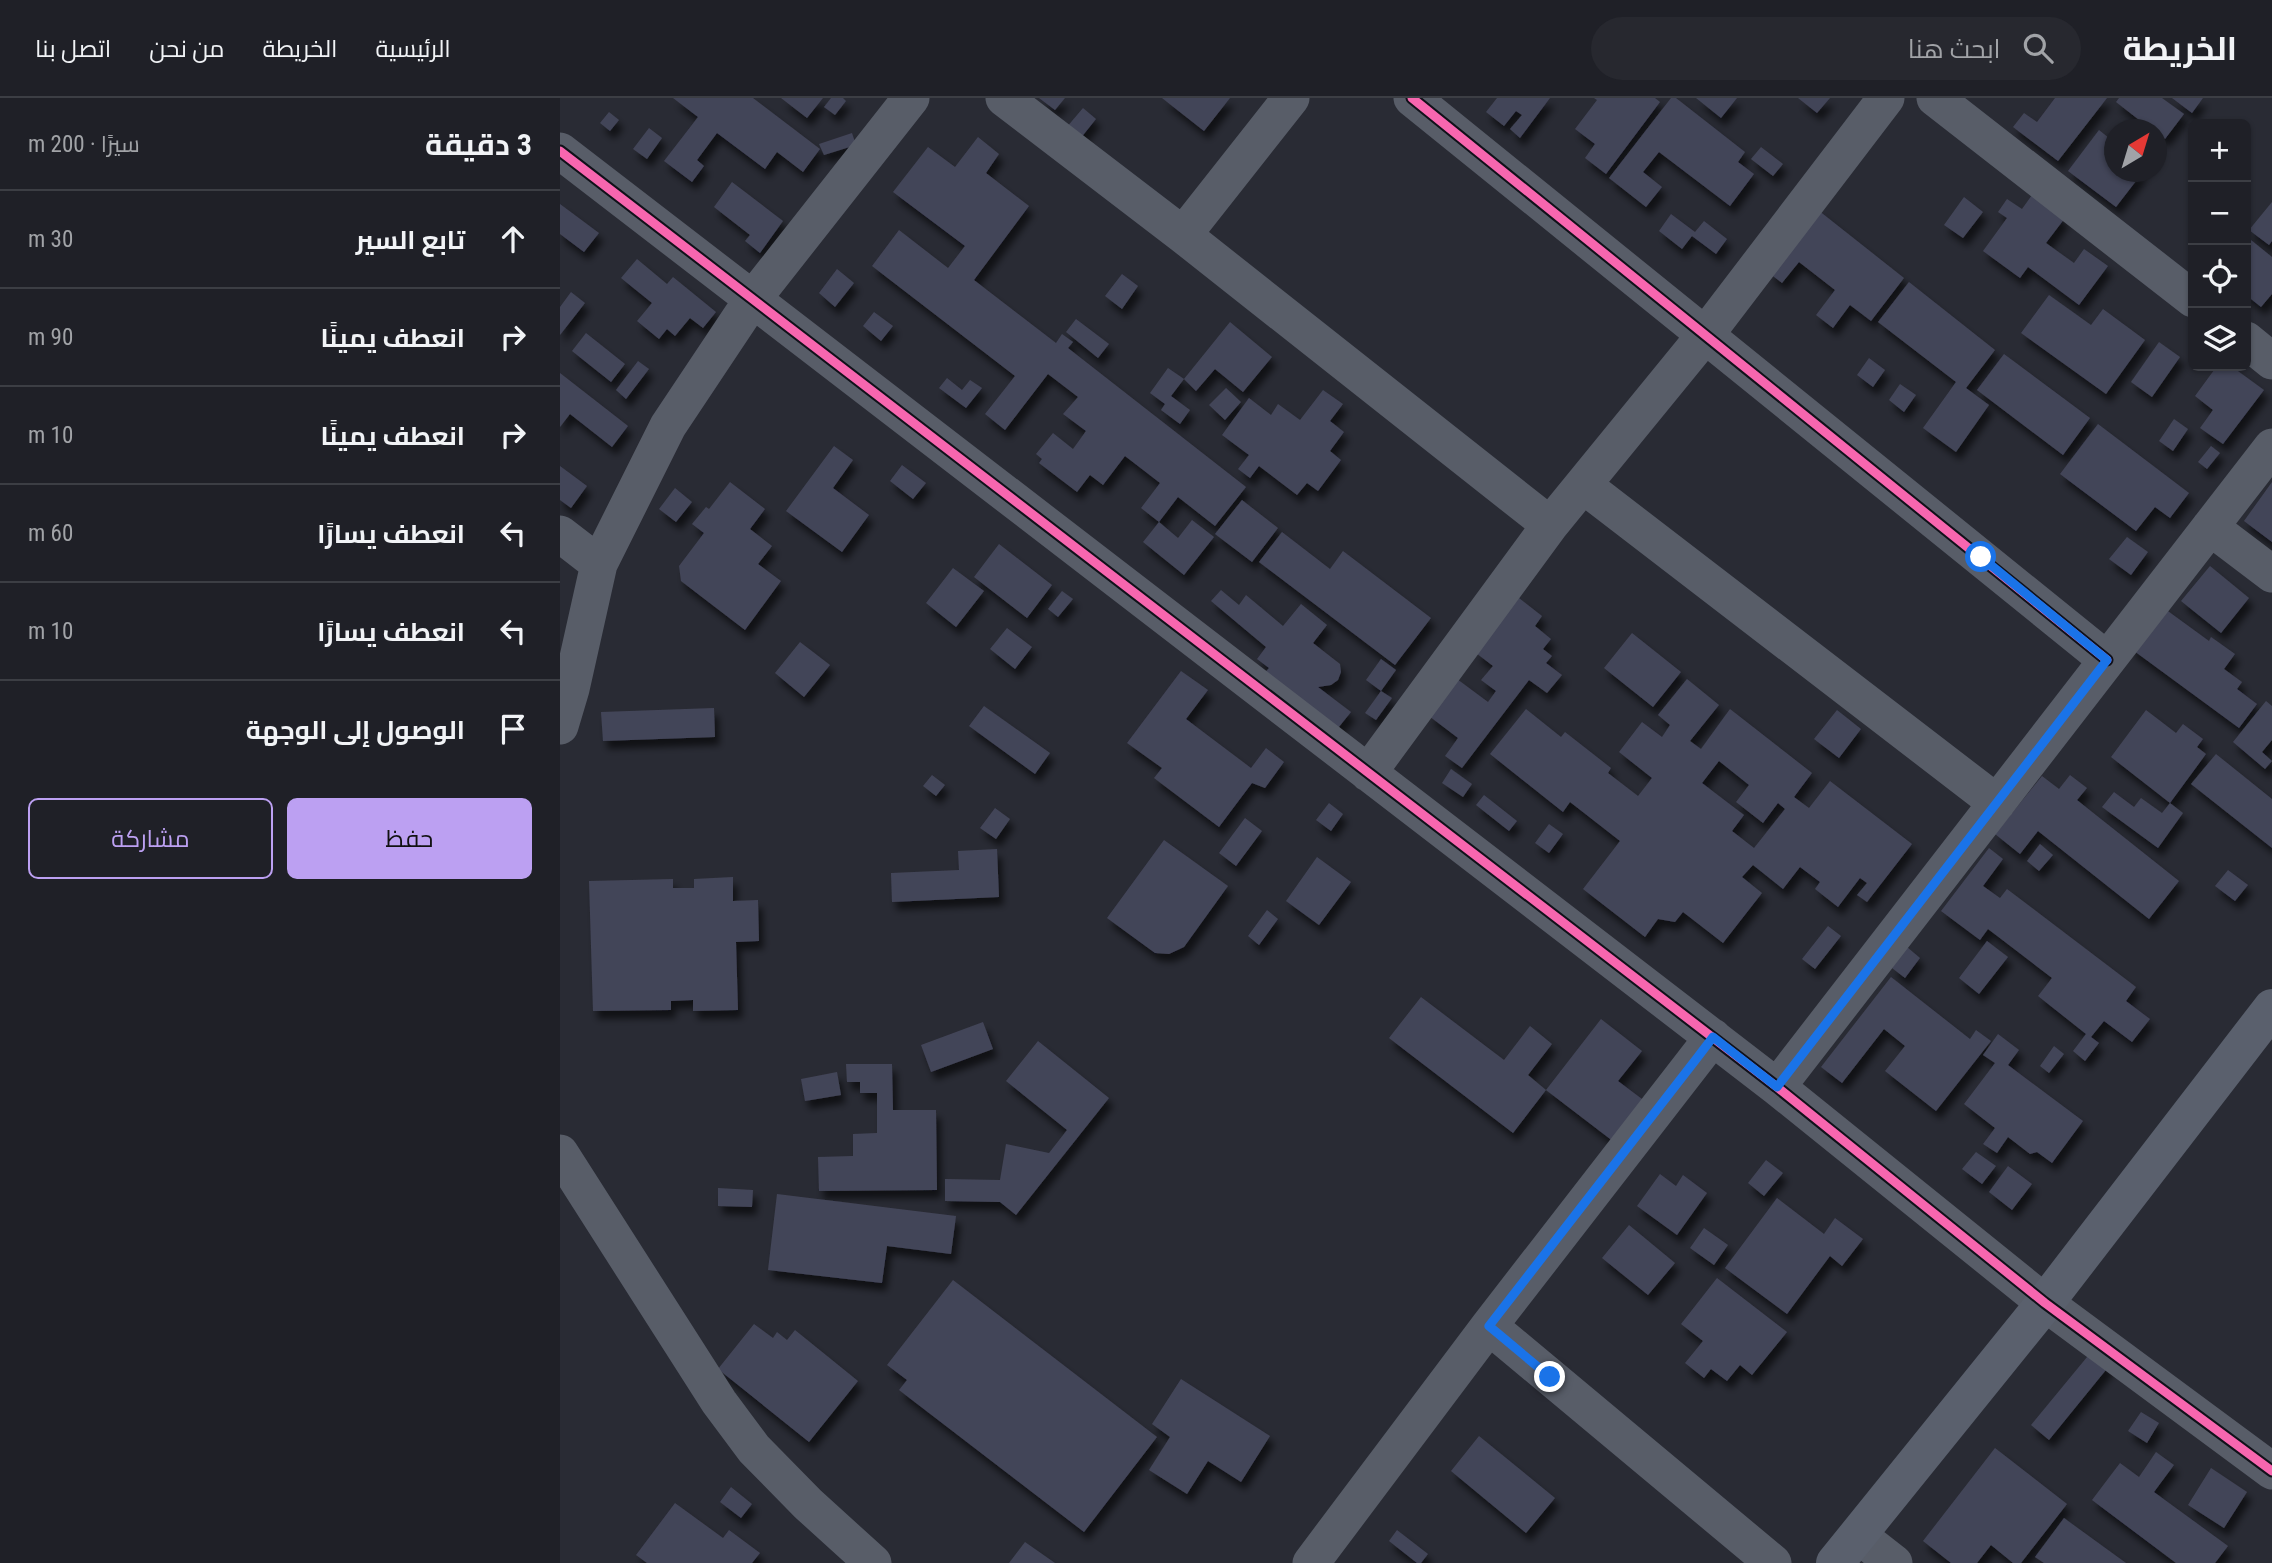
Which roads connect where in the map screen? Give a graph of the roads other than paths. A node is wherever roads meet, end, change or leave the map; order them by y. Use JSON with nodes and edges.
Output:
{"nodes":[{"id":1,"x":911,"y":98,"type":"edge"},
{"id":2,"x":1004,"y":98,"type":"edge"},
{"id":3,"x":1291,"y":98,"type":"edge"},
{"id":4,"x":1412,"y":98,"type":"edge"},
{"id":5,"x":1886,"y":98,"type":"edge"},
{"id":6,"x":1936,"y":98,"type":"edge"},
{"id":7,"x":560,"y":151,"type":"edge"},
{"id":8,"x":1183,"y":235,"type":"junction"},
{"id":9,"x":2188,"y":295,"type":"edge"},
{"id":10,"x":752,"y":300,"type":"junction"},
{"id":11,"x":1706,"y":334,"type":"junction"},
{"id":12,"x":2251,"y":344,"type":"edge"},
{"id":13,"x":2272,"y":361,"type":"edge"},
{"id":14,"x":2272,"y":447,"type":"edge"},
{"id":15,"x":1583,"y":485,"type":"junction"},
{"id":16,"x":1550,"y":525,"type":"junction"},
{"id":17,"x":2210,"y":527,"type":"junction"},
{"id":18,"x":560,"y":534,"type":"edge"},
{"id":19,"x":599,"y":564,"type":"junction"},
{"id":20,"x":2272,"y":574,"type":"edge"},
{"id":21,"x":2107,"y":660,"type":"junction"},
{"id":22,"x":560,"y":726,"type":"edge"},
{"id":23,"x":1368,"y":773,"type":"junction"},
{"id":24,"x":1997,"y":803,"type":"junction"},
{"id":25,"x":2272,"y":1008,"type":"edge"},
{"id":26,"x":1713,"y":1037,"type":"junction"},
{"id":27,"x":1777,"y":1087,"type":"junction"},
{"id":28,"x":560,"y":1153,"type":"edge"},
{"id":29,"x":2045,"y":1303,"type":"junction"},
{"id":30,"x":1489,"y":1326,"type":"junction"},
{"id":31,"x":2272,"y":1471,"type":"edge"},
{"id":32,"x":1847,"y":1549,"type":"edge"},
{"id":33,"x":873,"y":1563,"type":"edge"},
{"id":34,"x":1311,"y":1563,"type":"edge"},
{"id":35,"x":1773,"y":1563,"type":"edge"},
{"id":36,"x":1894,"y":1563,"type":"edge"}],
"edges":[{"from":1,"to":10,"type":"street"},
{"from":2,"to":8,"type":"street"},
{"from":3,"to":8,"type":"street"},
{"from":4,"to":11,"type":"street"},
{"from":5,"to":11,"type":"street"},
{"from":6,"to":9,"type":"street"},
{"from":7,"to":10,"type":"street"},
{"from":8,"to":16,"type":"street"},
{"from":10,"to":19,"type":"street"},
{"from":10,"to":23,"type":"street"},
{"from":11,"to":15,"type":"street"},
{"from":11,"to":21,"type":"street"},
{"from":12,"to":13,"type":"street"},
{"from":14,"to":17,"type":"street"},
{"from":15,"to":16,"type":"street"},
{"from":15,"to":24,"type":"street"},
{"from":16,"to":23,"type":"street"},
{"from":17,"to":20,"type":"street"},
{"from":17,"to":21,"type":"street"},
{"from":18,"to":19,"type":"street"},
{"from":19,"to":22,"type":"street"},
{"from":21,"to":24,"type":"street"},
{"from":23,"to":26,"type":"street"},
{"from":24,"to":27,"type":"street"},
{"from":25,"to":29,"type":"street"},
{"from":26,"to":27,"type":"street"},
{"from":26,"to":30,"type":"street"},
{"from":27,"to":29,"type":"street"},
{"from":28,"to":33,"type":"street"},
{"from":29,"to":31,"type":"street"},
{"from":29,"to":32,"type":"street"},
{"from":30,"to":34,"type":"street"},
{"from":30,"to":35,"type":"street"},
{"from":32,"to":36,"type":"street"}]}
